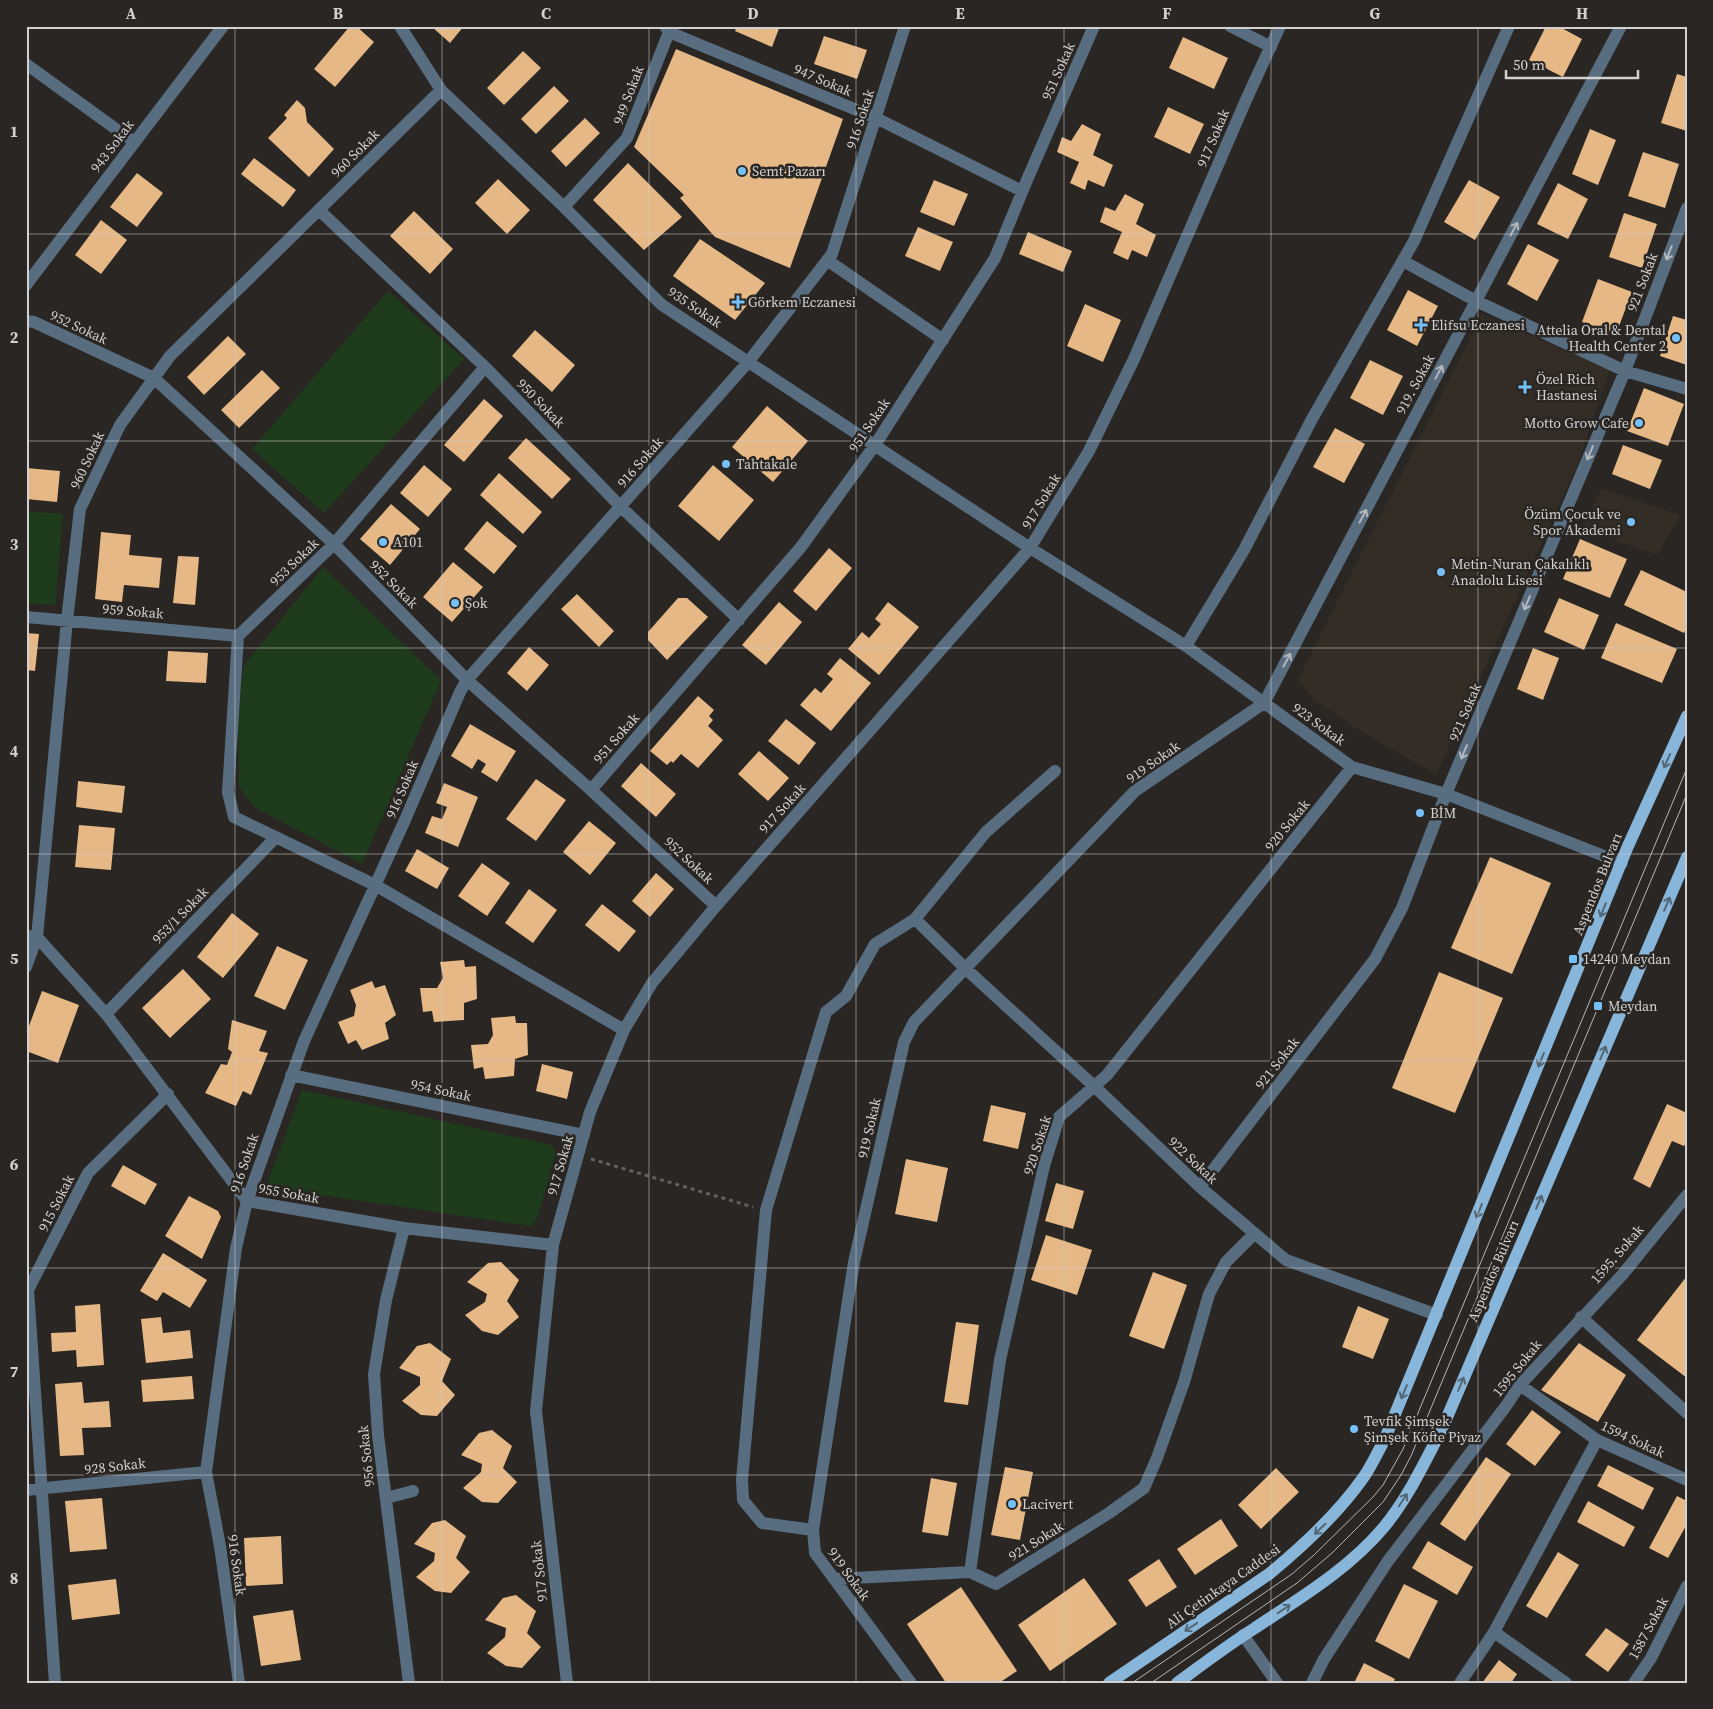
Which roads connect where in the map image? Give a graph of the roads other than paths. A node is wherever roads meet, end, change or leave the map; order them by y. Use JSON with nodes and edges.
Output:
{"nodes":[{"id":1,"x":223,"y":26,"type":"edge"},
{"id":2,"x":400,"y":26,"type":"edge"},
{"id":3,"x":905,"y":26,"type":"edge"},
{"id":4,"x":1094,"y":26,"type":"edge"},
{"id":5,"x":1230,"y":26,"type":"edge"},
{"id":6,"x":1280,"y":26,"type":"edge"},
{"id":7,"x":1509,"y":26,"type":"edge"},
{"id":8,"x":1621,"y":26,"type":"edge"},
{"id":9,"x":667,"y":29,"type":"edge"},
{"id":10,"x":1271,"y":47,"type":"junction"},
{"id":11,"x":26,"y":64,"type":"edge"},
{"id":12,"x":441,"y":90,"type":"junction"},
{"id":13,"x":876,"y":118,"type":"junction"},
{"id":14,"x":134,"y":142,"type":"junction"},
{"id":15,"x":1022,"y":191,"type":"junction"},
{"id":16,"x":564,"y":207,"type":"junction"},
{"id":17,"x":1687,"y":208,"type":"edge"},
{"id":18,"x":319,"y":210,"type":"junction"},
{"id":19,"x":827,"y":260,"type":"junction"},
{"id":20,"x":1403,"y":261,"type":"junction"},
{"id":21,"x":26,"y":284,"type":"edge"},
{"id":22,"x":1476,"y":301,"type":"junction"},
{"id":23,"x":26,"y":321,"type":"edge"},
{"id":24,"x":943,"y":340,"type":"junction"},
{"id":25,"x":749,"y":361,"type":"junction"},
{"id":26,"x":485,"y":367,"type":"junction"},
{"id":27,"x":1625,"y":371,"type":"junction"},
{"id":28,"x":154,"y":378,"type":"junction"},
{"id":29,"x":1687,"y":389,"type":"edge"},
{"id":30,"x":875,"y":444,"type":"junction"},
{"id":31,"x":621,"y":507,"type":"junction"},
{"id":32,"x":334,"y":544,"type":"junction"},
{"id":33,"x":1030,"y":548,"type":"junction"},
{"id":34,"x":26,"y":617,"type":"edge"},
{"id":35,"x":67,"y":620,"type":"junction"},
{"id":36,"x":739,"y":620,"type":"junction"},
{"id":37,"x":238,"y":636,"type":"junction"},
{"id":38,"x":1186,"y":646,"type":"junction"},
{"id":39,"x":467,"y":680,"type":"junction"},
{"id":40,"x":1264,"y":703,"type":"junction"},
{"id":41,"x":1687,"y":716,"type":"edge"},
{"id":42,"x":1352,"y":766,"type":"junction"},
{"id":43,"x":1055,"y":771,"type":"dead end"},
{"id":44,"x":591,"y":790,"type":"junction"},
{"id":45,"x":1446,"y":794,"type":"junction"},
{"id":46,"x":276,"y":837,"type":"junction"},
{"id":47,"x":1687,"y":857,"type":"edge"},
{"id":48,"x":1622,"y":863,"type":"junction"},
{"id":49,"x":375,"y":885,"type":"junction"},
{"id":50,"x":716,"y":906,"type":"junction"},
{"id":51,"x":915,"y":919,"type":"junction"},
{"id":52,"x":32,"y":936,"type":"edge"},
{"id":53,"x":26,"y":967,"type":"edge"},
{"id":54,"x":966,"y":969,"type":"junction"},
{"id":55,"x":106,"y":1014,"type":"junction"},
{"id":56,"x":624,"y":1030,"type":"junction"},
{"id":57,"x":291,"y":1075,"type":"junction"},
{"id":58,"x":1094,"y":1087,"type":"junction"},
{"id":59,"x":168,"y":1094,"type":"junction"},
{"id":60,"x":584,"y":1135,"type":"junction"},
{"id":61,"x":1200,"y":1187,"type":"junction"},
{"id":62,"x":1687,"y":1195,"type":"edge"},
{"id":63,"x":247,"y":1201,"type":"junction"},
{"id":64,"x":404,"y":1228,"type":"junction"},
{"id":65,"x":1254,"y":1234,"type":"junction"},
{"id":66,"x":553,"y":1245,"type":"junction"},
{"id":67,"x":27,"y":1290,"type":"edge"},
{"id":68,"x":1437,"y":1315,"type":"junction"},
{"id":69,"x":1581,"y":1317,"type":"junction"},
{"id":70,"x":1568,"y":1331,"type":"joint"},
{"id":71,"x":1520,"y":1385,"type":"junction"},
{"id":72,"x":1687,"y":1413,"type":"edge"},
{"id":73,"x":1597,"y":1440,"type":"junction"},
{"id":74,"x":206,"y":1472,"type":"junction"},
{"id":75,"x":1687,"y":1480,"type":"edge"},
{"id":76,"x":42,"y":1488,"type":"junction"},
{"id":77,"x":26,"y":1490,"type":"edge"},
{"id":78,"x":413,"y":1491,"type":"dead end"},
{"id":79,"x":386,"y":1498,"type":"junction"},
{"id":80,"x":813,"y":1530,"type":"junction"},
{"id":81,"x":970,"y":1572,"type":"junction"},
{"id":82,"x":834,"y":1579,"type":"junction"},
{"id":83,"x":1687,"y":1586,"type":"edge"},
{"id":84,"x":1494,"y":1632,"type":"junction"},
{"id":85,"x":1244,"y":1635,"type":"junction"},
{"id":86,"x":55,"y":1683,"type":"edge"},
{"id":87,"x":239,"y":1683,"type":"edge"},
{"id":88,"x":408,"y":1683,"type":"edge"},
{"id":89,"x":567,"y":1683,"type":"edge"},
{"id":90,"x":910,"y":1683,"type":"edge"},
{"id":91,"x":1109,"y":1683,"type":"edge"},
{"id":92,"x":1177,"y":1683,"type":"edge"},
{"id":93,"x":1277,"y":1683,"type":"edge"},
{"id":94,"x":1312,"y":1683,"type":"edge"},
{"id":95,"x":1460,"y":1683,"type":"edge"},
{"id":96,"x":1566,"y":1683,"type":"edge"},
{"id":97,"x":1634,"y":1683,"type":"edge"}],
"edges":[{"from":1,"to":14,"type":"street","name":"943 Sokak"},
{"from":2,"to":12,"type":"street","name":"935 Sokak"},
{"from":3,"to":13,"type":"street","name":"916 Sokak"},
{"from":4,"to":15,"type":"street","name":"951 Sokak"},
{"from":5,"to":10,"type":"street"},
{"from":6,"to":10,"type":"street","name":"917 Sokak"},
{"from":7,"to":20,"type":"street"},
{"from":22,"to":8,"type":"street","name":"919. Sokak","one_way":true},
{"from":9,"to":13,"type":"street","name":"947 Sokak"},
{"from":9,"to":16,"type":"street","name":"949 Sokak"},
{"from":10,"to":33,"type":"street","name":"917 Sokak"},
{"from":11,"to":14,"type":"street"},
{"from":12,"to":16,"type":"street","name":"935 Sokak"},
{"from":12,"to":18,"type":"street","name":"960 Sokak"},
{"from":13,"to":15,"type":"street","name":"947 Sokak"},
{"from":13,"to":19,"type":"street","name":"916 Sokak"},
{"from":14,"to":21,"type":"street","name":"943 Sokak"},
{"from":15,"to":24,"type":"street","name":"951 Sokak"},
{"from":16,"to":25,"type":"street","name":"935 Sokak"},
{"from":17,"to":27,"type":"street","name":"921 Sokak","one_way":true},
{"from":18,"to":26,"type":"street","name":"950 Sokak"},
{"from":18,"to":28,"type":"street","name":"960 Sokak"},
{"from":19,"to":24,"type":"street"},
{"from":19,"to":25,"type":"street","name":"916 Sokak"},
{"from":20,"to":22,"type":"street"},
{"from":20,"to":38,"type":"street"},
{"from":22,"to":27,"type":"street"},
{"from":40,"to":22,"type":"street","name":"919. Sokak","one_way":true},
{"from":23,"to":28,"type":"street","name":"952 Sokak"},
{"from":24,"to":30,"type":"street","name":"951 Sokak"},
{"from":25,"to":30,"type":"street","name":"935 Sokak"},
{"from":25,"to":31,"type":"street","name":"916 Sokak"},
{"from":26,"to":31,"type":"street","name":"950 Sokak"},
{"from":26,"to":32,"type":"street","name":"953 Sokak"},
{"from":27,"to":29,"type":"street"},
{"from":27,"to":45,"type":"street","name":"921 Sokak","one_way":true},
{"from":28,"to":32,"type":"street","name":"952 Sokak"},
{"from":28,"to":35,"type":"street","name":"960 Sokak"},
{"from":30,"to":33,"type":"street","name":"935 Sokak"},
{"from":30,"to":36,"type":"street","name":"951 Sokak"},
{"from":31,"to":36,"type":"street","name":"950 Sokak"},
{"from":31,"to":39,"type":"street","name":"916 Sokak"},
{"from":32,"to":37,"type":"street","name":"953 Sokak"},
{"from":32,"to":39,"type":"street","name":"952 Sokak"},
{"from":33,"to":38,"type":"street","name":"923 Sokak"},
{"from":33,"to":50,"type":"street","name":"917 Sokak"},
{"from":34,"to":35,"type":"street","name":"959 Sokak"},
{"from":35,"to":37,"type":"street","name":"959 Sokak"},
{"from":35,"to":52,"type":"street","name":"960 Sokak"},
{"from":36,"to":44,"type":"street","name":"951 Sokak"},
{"from":37,"to":46,"type":"street"},
{"from":38,"to":40,"type":"street","name":"923 Sokak"},
{"from":39,"to":44,"type":"street","name":"952 Sokak"},
{"from":39,"to":49,"type":"street","name":"916 Sokak"},
{"from":40,"to":42,"type":"street","name":"923 Sokak"},
{"from":40,"to":54,"type":"street","name":"919 Sokak"},
{"from":41,"to":48,"type":"main road","name":"Aspendos Bulvarı","one_way":true},
{"from":42,"to":45,"type":"street","name":"923 Sokak"},
{"from":42,"to":58,"type":"street","name":"920 Sokak"},
{"from":43,"to":51,"type":"street"},
{"from":44,"to":50,"type":"street","name":"952 Sokak"},
{"from":45,"to":48,"type":"street","name":"923 Sokak"},
{"from":45,"to":61,"type":"street","name":"921 Sokak"},
{"from":46,"to":49,"type":"street"},
{"from":46,"to":55,"type":"street","name":"953/1 Sokak"},
{"from":85,"to":47,"type":"main road","name":"Aspendos Bulvarı","one_way":true},
{"from":48,"to":68,"type":"main road","name":"Aspendos Bulvarı","one_way":true},
{"from":49,"to":56,"type":"street"},
{"from":49,"to":57,"type":"street","name":"916 Sokak"},
{"from":50,"to":56,"type":"street","name":"917 Sokak"},
{"from":51,"to":54,"type":"street","name":"922 Sokak"},
{"from":51,"to":80,"type":"street"},
{"from":52,"to":53,"type":"street","name":"960 Sokak"},
{"from":52,"to":55,"type":"street","name":"955 Sokak"},
{"from":54,"to":58,"type":"street","name":"922 Sokak"},
{"from":54,"to":80,"type":"street","name":"919 Sokak"},
{"from":55,"to":59,"type":"street","name":"955 Sokak"},
{"from":56,"to":60,"type":"street","name":"917 Sokak"},
{"from":57,"to":60,"type":"street","name":"954 Sokak"},
{"from":57,"to":63,"type":"street","name":"916 Sokak"},
{"from":58,"to":61,"type":"street","name":"922 Sokak"},
{"from":58,"to":81,"type":"street","name":"920 Sokak"},
{"from":59,"to":63,"type":"street","name":"955 Sokak"},
{"from":59,"to":67,"type":"street","name":"915 Sokak"},
{"from":60,"to":66,"type":"street","name":"917 Sokak"},
{"from":61,"to":65,"type":"street","name":"922 Sokak"},
{"from":62,"to":69,"type":"street","name":"1595. Sokak"},
{"from":63,"to":64,"type":"street","name":"955 Sokak"},
{"from":63,"to":74,"type":"street","name":"916 Sokak"},
{"from":64,"to":66,"type":"street","name":"955 Sokak"},
{"from":64,"to":79,"type":"street","name":"956 Sokak"},
{"from":65,"to":68,"type":"street","name":"922 Sokak"},
{"from":65,"to":81,"type":"street","name":"921 Sokak"},
{"from":66,"to":89,"type":"street","name":"917 Sokak"},
{"from":67,"to":76,"type":"street","name":"915 Sokak"},
{"from":68,"to":91,"type":"main road","name":"Ali Çetinkaya Caddesi","one_way":true},
{"from":69,"to":70,"type":"street","name":"1595. Sokak"},
{"from":69,"to":72,"type":"street"},
{"from":70,"to":71,"type":"street","name":"1595 Sokak"},
{"from":71,"to":73,"type":"street","name":"1594 Sokak"},
{"from":71,"to":94,"type":"street","name":"1595 Sokak"},
{"from":73,"to":75,"type":"street","name":"1594 Sokak"},
{"from":73,"to":84,"type":"street"},
{"from":74,"to":76,"type":"street","name":"928 Sokak"},
{"from":74,"to":87,"type":"street","name":"916 Sokak"},
{"from":76,"to":77,"type":"street","name":"928 Sokak"},
{"from":76,"to":86,"type":"street","name":"915 Sokak"},
{"from":78,"to":79,"type":"street"},
{"from":79,"to":88,"type":"street","name":"956 Sokak"},
{"from":80,"to":82,"type":"street","name":"919 Sokak"},
{"from":81,"to":82,"type":"street","name":"921 Sokak"},
{"from":82,"to":90,"type":"street","name":"919 Sokak"},
{"from":83,"to":97,"type":"street","name":"1587 Sokak"},
{"from":84,"to":95,"type":"street"},
{"from":84,"to":96,"type":"street"},
{"from":85,"to":92,"type":"main road","name":"Aspendos Bulvarı"},
{"from":85,"to":93,"type":"street"}]}
